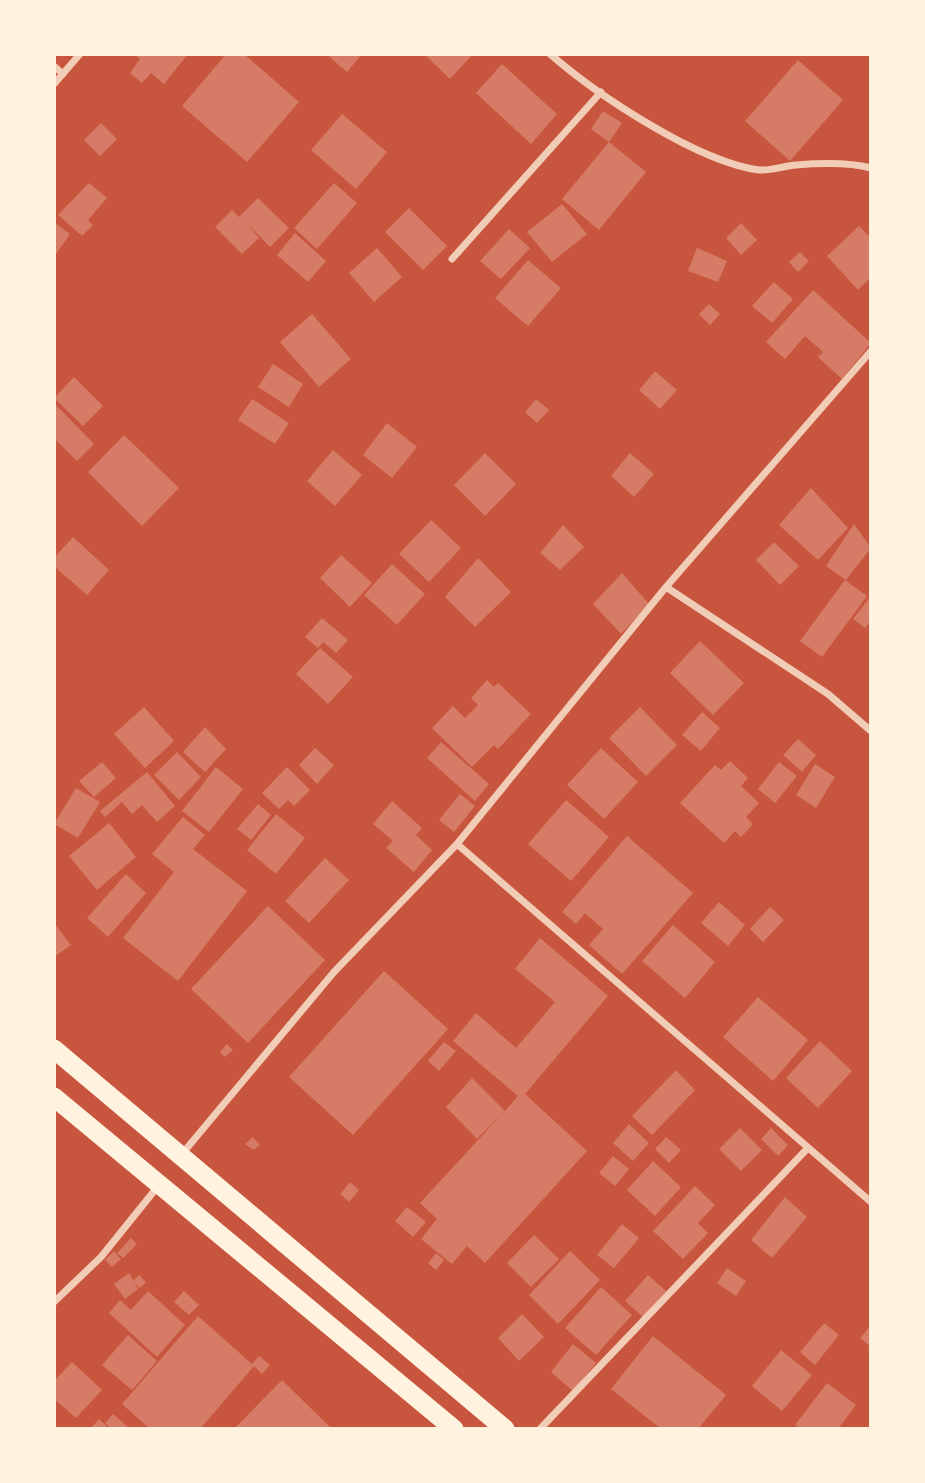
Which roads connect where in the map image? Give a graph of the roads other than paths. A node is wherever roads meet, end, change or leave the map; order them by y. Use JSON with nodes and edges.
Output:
{"nodes":[{"id":1,"x":80,"y":54,"type":"edge"},
{"id":2,"x":550,"y":54,"type":"edge"},
{"id":3,"x":54,"y":66,"type":"edge"},
{"id":4,"x":63,"y":74,"type":"junction"},
{"id":5,"x":54,"y":84,"type":"edge"},
{"id":6,"x":601,"y":92,"type":"junction"},
{"id":7,"x":871,"y":169,"type":"edge"},
{"id":8,"x":452,"y":259,"type":"dead end"},
{"id":9,"x":871,"y":351,"type":"edge"},
{"id":10,"x":666,"y":587,"type":"junction"},
{"id":11,"x":871,"y":731,"type":"edge"},
{"id":12,"x":457,"y":844,"type":"junction"},
{"id":13,"x":54,"y":1049,"type":"edge"},
{"id":14,"x":54,"y":1097,"type":"edge"},
{"id":15,"x":807,"y":1149,"type":"junction"},
{"id":16,"x":182,"y":1154,"type":"junction"},
{"id":17,"x":160,"y":1184,"type":"junction"},
{"id":18,"x":871,"y":1202,"type":"edge"},
{"id":19,"x":54,"y":1302,"type":"edge"},
{"id":20,"x":454,"y":1429,"type":"edge"},
{"id":21,"x":505,"y":1429,"type":"edge"},
{"id":22,"x":540,"y":1429,"type":"edge"}],
"edges":[{"from":1,"to":4,"type":"street"},
{"from":2,"to":6,"type":"street"},
{"from":3,"to":4,"type":"street"},
{"from":4,"to":5,"type":"street"},
{"from":6,"to":7,"type":"street"},
{"from":6,"to":8,"type":"street"},
{"from":9,"to":10,"type":"street"},
{"from":10,"to":11,"type":"street"},
{"from":10,"to":12,"type":"street"},
{"from":12,"to":15,"type":"street"},
{"from":12,"to":16,"type":"street"},
{"from":13,"to":16,"type":"highway"},
{"from":14,"to":17,"type":"highway"},
{"from":15,"to":18,"type":"street"},
{"from":15,"to":22,"type":"street"},
{"from":16,"to":21,"type":"highway"},
{"from":17,"to":19,"type":"street"},
{"from":17,"to":20,"type":"highway"}]}
